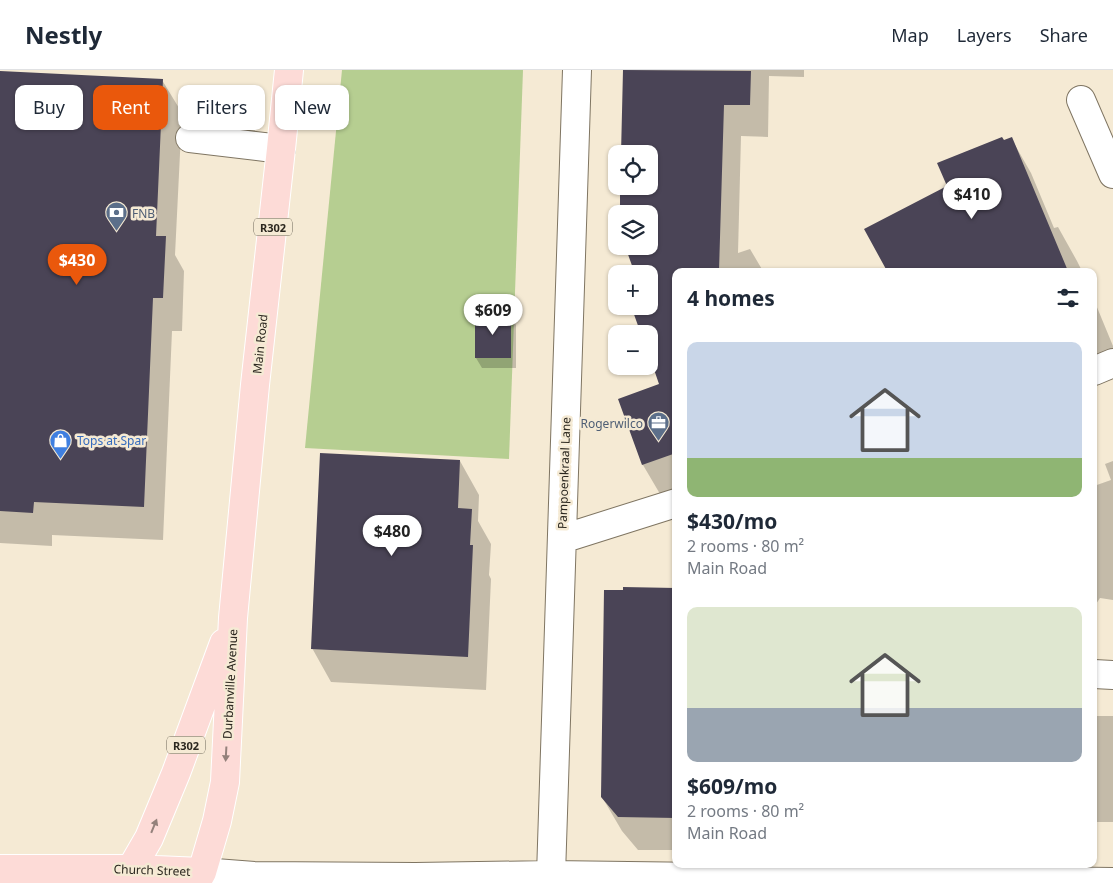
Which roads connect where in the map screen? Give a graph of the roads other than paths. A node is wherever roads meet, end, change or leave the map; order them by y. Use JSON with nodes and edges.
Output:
{"nodes":[{"id":1,"x":289,"y":70,"type":"edge"},
{"id":2,"x":577,"y":70,"type":"edge"},
{"id":3,"x":1081,"y":100,"type":"dead end"},
{"id":4,"x":190,"y":138,"type":"dead end"},
{"id":5,"x":281,"y":148,"type":"junction"},
{"id":6,"x":1113,"y":174,"type":"edge"},
{"id":7,"x":1113,"y":364,"type":"edge"},
{"id":8,"x":1097,"y":370,"type":"edge"},
{"id":9,"x":672,"y":504,"type":"edge"},
{"id":10,"x":562,"y":539,"type":"junction"},
{"id":11,"x":233,"y":618,"type":"junction"},
{"id":12,"x":1097,"y":674,"type":"edge"},
{"id":13,"x":1113,"y":675,"type":"edge"},
{"id":14,"x":0,"y":869,"type":"edge"},
{"id":15,"x":907,"y":872,"type":"edge"},
{"id":16,"x":127,"y":876,"type":"edge"},
{"id":17,"x":199,"y":877,"type":"edge"},
{"id":18,"x":554,"y":879,"type":"edge"},
{"id":19,"x":414,"y":880,"type":"edge"},
{"id":20,"x":1113,"y":882,"type":"edge"}],
"edges":[{"from":1,"to":5,"type":"main road","name":"Main Road","number":"R302"},
{"from":2,"to":10,"type":"street","name":"Pampoenkraal Lane"},
{"from":3,"to":6,"type":"street"},
{"from":4,"to":5,"type":"street"},
{"from":5,"to":11,"type":"main road","name":"Main Road","number":"R302"},
{"from":7,"to":8,"type":"street"},
{"from":9,"to":10,"type":"street"},
{"from":10,"to":18,"type":"street","name":"Pampoenkraal Lane"},
{"from":16,"to":11,"type":"main road","name":"Durbanville Avenue","number":"R302","one_way":true},
{"from":11,"to":17,"type":"main road","name":"Durbanville Avenue","number":"R302","one_way":true},
{"from":12,"to":13,"type":"street"},
{"from":14,"to":16,"type":"main road","name":"Church Street"},
{"from":15,"to":18,"type":"street","name":"Church Street"},
{"from":15,"to":20,"type":"street","name":"Church Street"},
{"from":16,"to":17,"type":"main road","name":"Church Street"},
{"from":17,"to":19,"type":"street","name":"Church Street"},
{"from":18,"to":19,"type":"street","name":"Church Street"}]}
